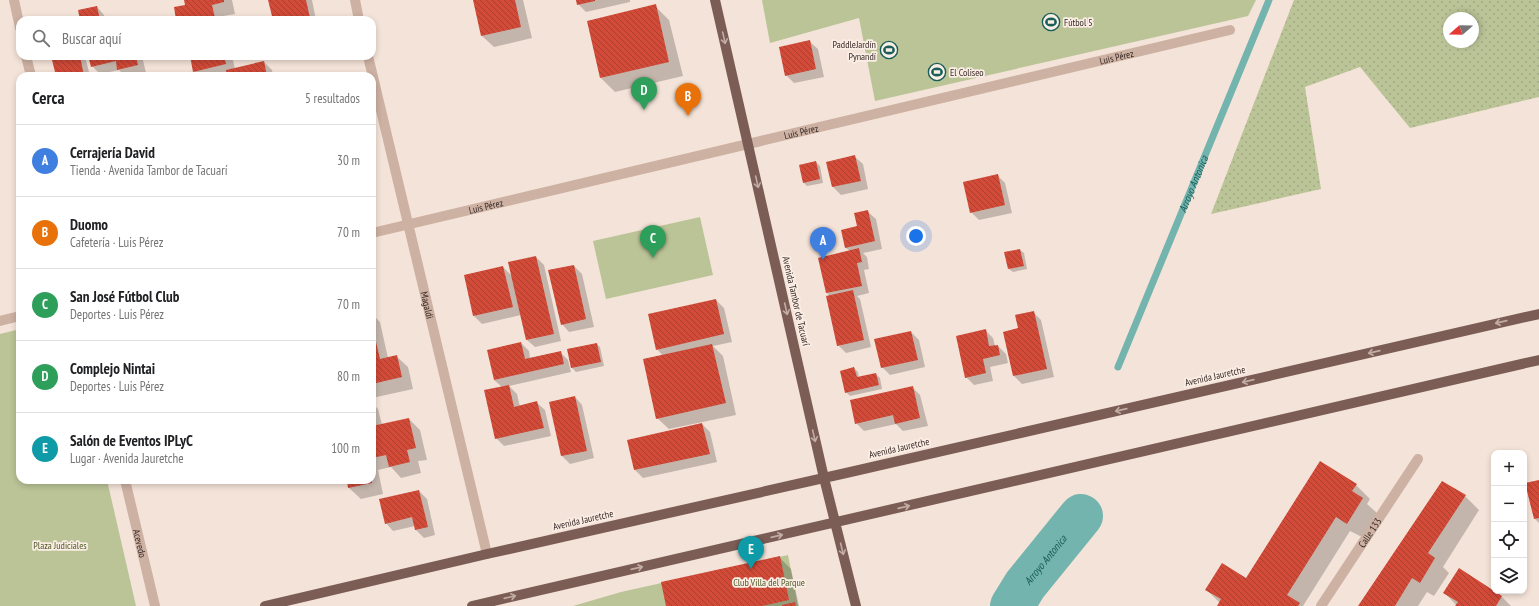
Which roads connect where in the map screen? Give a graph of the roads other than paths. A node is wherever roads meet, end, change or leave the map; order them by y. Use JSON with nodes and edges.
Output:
{"nodes":[{"id":1,"x":14,"y":0,"type":"edge"},
{"id":2,"x":354,"y":0,"type":"edge"},
{"id":3,"x":715,"y":0,"type":"edge"},
{"id":4,"x":17,"y":16,"type":"edge"},
{"id":5,"x":358,"y":16,"type":"edge"},
{"id":6,"x":1230,"y":30,"type":"dead end"},
{"id":7,"x":27,"y":60,"type":"edge"},
{"id":8,"x":369,"y":60,"type":"edge"},
{"id":9,"x":30,"y":72,"type":"edge"},
{"id":10,"x":372,"y":72,"type":"edge"},
{"id":11,"x":376,"y":90,"type":"edge"},
{"id":12,"x":748,"y":144,"type":"junction"},
{"id":13,"x":408,"y":224,"type":"junction"},
{"id":14,"x":376,"y":232,"type":"edge"},
{"id":15,"x":1539,"y":314,"type":"edge"},
{"id":16,"x":16,"y":317,"type":"edge"},
{"id":17,"x":0,"y":321,"type":"edge"},
{"id":18,"x":1539,"y":360,"type":"edge"},
{"id":19,"x":1418,"y":458,"type":"dead end"},
{"id":20,"x":824,"y":478,"type":"junction"},
{"id":21,"x":126,"y":484,"type":"edge"},
{"id":22,"x":835,"y":523,"type":"junction"},
{"id":23,"x":487,"y":554,"type":"junction"},
{"id":24,"x":155,"y":606,"type":"edge"},
{"id":25,"x":265,"y":606,"type":"edge"},
{"id":26,"x":472,"y":606,"type":"edge"},
{"id":27,"x":856,"y":606,"type":"edge"},
{"id":28,"x":1321,"y":606,"type":"edge"}],
"edges":[{"from":1,"to":4,"type":"street"},
{"from":2,"to":5,"type":"street"},
{"from":3,"to":12,"type":"main road","name":"Avenida Tambor de Tacuarí","one_way":true},
{"from":6,"to":12,"type":"street","name":"Luis Pérez"},
{"from":7,"to":9,"type":"street"},
{"from":8,"to":10,"type":"street","name":"Magaldi"},
{"from":11,"to":13,"type":"street","name":"Magaldi"},
{"from":12,"to":13,"type":"street","name":"Luis Pérez"},
{"from":12,"to":20,"type":"main road","name":"Avenida Tambor de Tacuarí","one_way":true},
{"from":13,"to":14,"type":"street","name":"Luis Pérez"},
{"from":13,"to":23,"type":"street","name":"Magaldi"},
{"from":15,"to":20,"type":"main road","name":"Avenida Jauretche","one_way":true},
{"from":16,"to":17,"type":"street"},
{"from":22,"to":18,"type":"main road","one_way":true},
{"from":19,"to":28,"type":"street","name":"Calle 133"},
{"from":20,"to":22,"type":"main road","name":"Avenida Tambor de Tacuarí"},
{"from":20,"to":23,"type":"main road","name":"Avenida Jauretche"},
{"from":21,"to":24,"type":"street","name":"Acevedo"},
{"from":26,"to":22,"type":"main road","one_way":true},
{"from":22,"to":27,"type":"main road","name":"Avenida Tambor de Tacuarí","one_way":true},
{"from":23,"to":25,"type":"main road","name":"Avenida Jauretche"}]}
